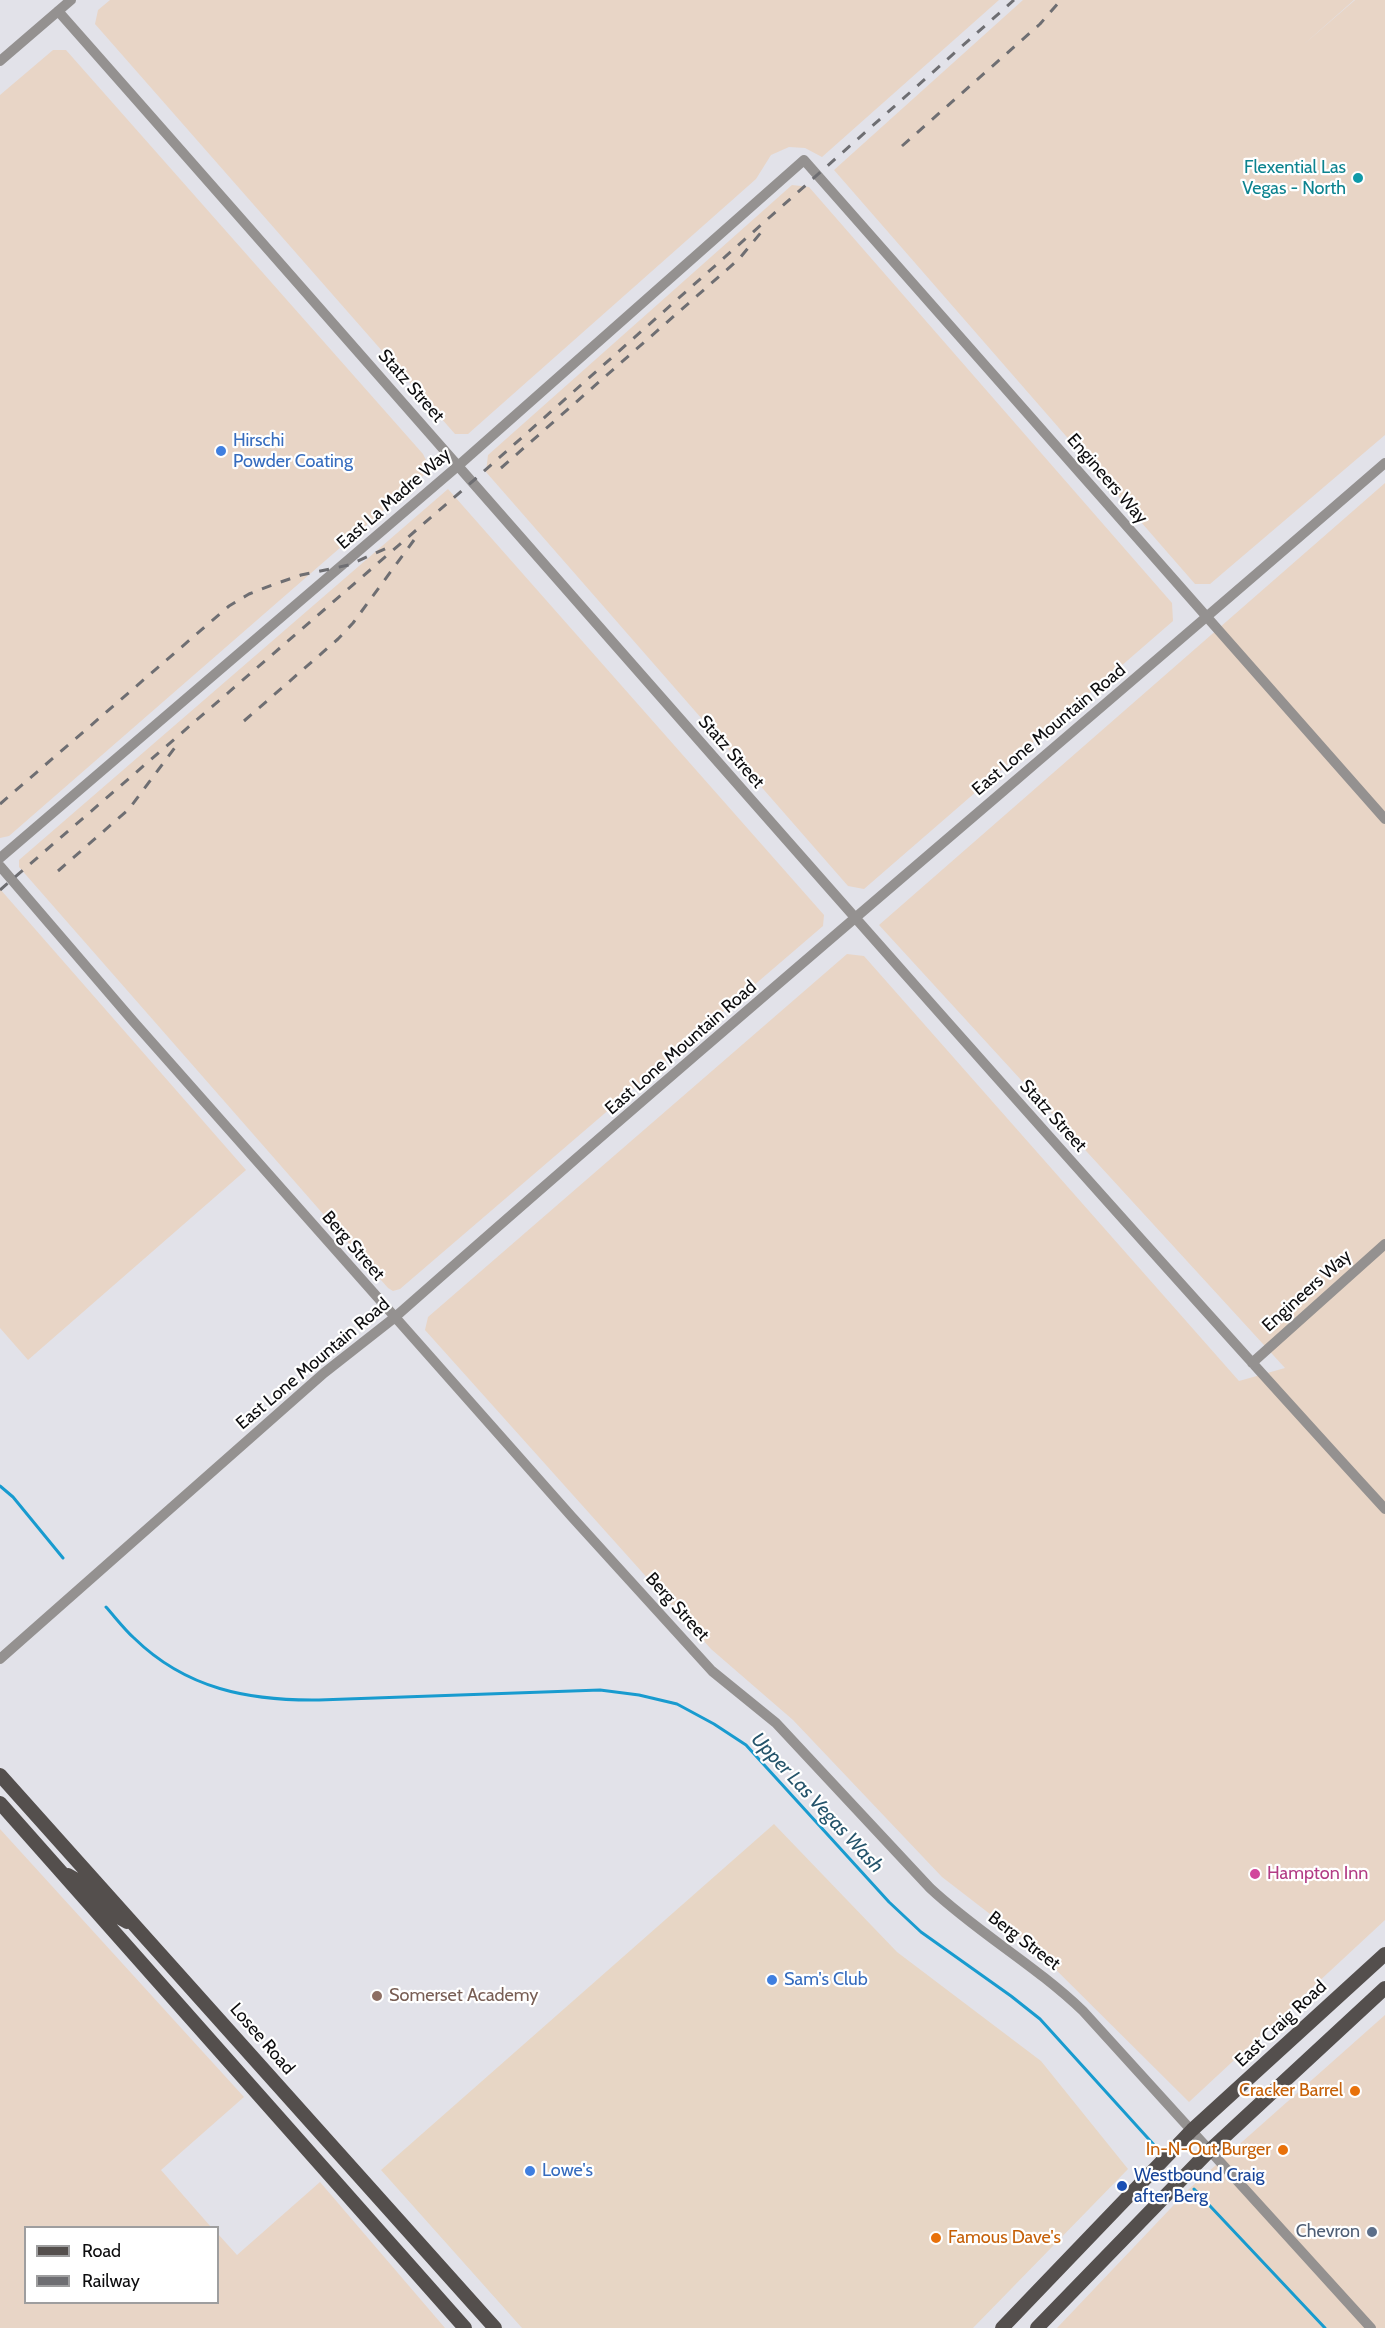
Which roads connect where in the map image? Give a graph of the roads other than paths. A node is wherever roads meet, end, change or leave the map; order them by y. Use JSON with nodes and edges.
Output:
{"nodes":[{"id":1,"x":71,"y":0,"type":"edge"},
{"id":2,"x":58,"y":11,"type":"junction"},
{"id":3,"x":0,"y":61,"type":"edge"},
{"id":4,"x":804,"y":160,"type":"joint"},
{"id":5,"x":1385,"y":463,"type":"edge"},
{"id":6,"x":459,"y":465,"type":"junction"},
{"id":7,"x":1206,"y":618,"type":"junction"},
{"id":8,"x":1385,"y":819,"type":"edge"},
{"id":9,"x":0,"y":858,"type":"edge"},
{"id":10,"x":0,"y":866,"type":"edge"},
{"id":11,"x":855,"y":919,"type":"junction"},
{"id":12,"x":1385,"y":1244,"type":"edge"},
{"id":13,"x":394,"y":1318,"type":"junction"},
{"id":14,"x":1252,"y":1363,"type":"junction"},
{"id":15,"x":1385,"y":1509,"type":"edge"},
{"id":16,"x":0,"y":1659,"type":"edge"},
{"id":17,"x":0,"y":1774,"type":"edge"},
{"id":18,"x":0,"y":1803,"type":"edge"},
{"id":19,"x":61,"y":1871,"type":"junction"},
{"id":20,"x":138,"y":1928,"type":"junction"},
{"id":21,"x":119,"y":1937,"type":"junction"},
{"id":22,"x":1385,"y":1954,"type":"edge"},
{"id":23,"x":188,"y":1983,"type":"junction"},
{"id":24,"x":1385,"y":1988,"type":"edge"},
{"id":25,"x":1192,"y":2130,"type":"junction"},
{"id":26,"x":1210,"y":2150,"type":"junction"},
{"id":27,"x":465,"y":2328,"type":"edge"},
{"id":28,"x":495,"y":2328,"type":"edge"},
{"id":29,"x":1002,"y":2328,"type":"edge"},
{"id":30,"x":1037,"y":2328,"type":"edge"},
{"id":31,"x":1371,"y":2328,"type":"edge"}],
"edges":[{"from":1,"to":2,"type":"street"},
{"from":2,"to":3,"type":"street"},
{"from":2,"to":6,"type":"street","name":"Statz Street"},
{"from":4,"to":6,"type":"street","name":"East La Madre Way"},
{"from":4,"to":7,"type":"street","name":"Engineers Way"},
{"from":5,"to":7,"type":"street","name":"East Lone Mountain Road"},
{"from":6,"to":9,"type":"street","name":"East La Madre Way"},
{"from":6,"to":11,"type":"street","name":"Statz Street"},
{"from":7,"to":8,"type":"street","name":"Engineers Way"},
{"from":7,"to":11,"type":"street","name":"East Lone Mountain Road"},
{"from":10,"to":13,"type":"street","name":"Berg Street"},
{"from":11,"to":13,"type":"street","name":"East Lone Mountain Road"},
{"from":11,"to":14,"type":"street","name":"Statz Street"},
{"from":12,"to":14,"type":"street","name":"Engineers Way"},
{"from":13,"to":16,"type":"street","name":"East Lone Mountain Road"},
{"from":13,"to":25,"type":"street","name":"Berg Street"},
{"from":14,"to":15,"type":"street","name":"Statz Street"},
{"from":17,"to":20,"type":"main road","name":"Losee Road"},
{"from":18,"to":19,"type":"main road"},
{"from":19,"to":20,"type":"main road"},
{"from":19,"to":21,"type":"main road"},
{"from":20,"to":23,"type":"main road","name":"Losee Road"},
{"from":21,"to":23,"type":"main road"},
{"from":21,"to":27,"type":"main road"},
{"from":22,"to":25,"type":"main road","name":"East Craig Road"},
{"from":23,"to":28,"type":"main road","name":"Losee Road"},
{"from":24,"to":26,"type":"main road"},
{"from":25,"to":26,"type":"street","name":"Berg Street"},
{"from":25,"to":29,"type":"main road","name":"East Craig Road"},
{"from":26,"to":30,"type":"main road"},
{"from":26,"to":31,"type":"street","name":"Berg Street"}]}
